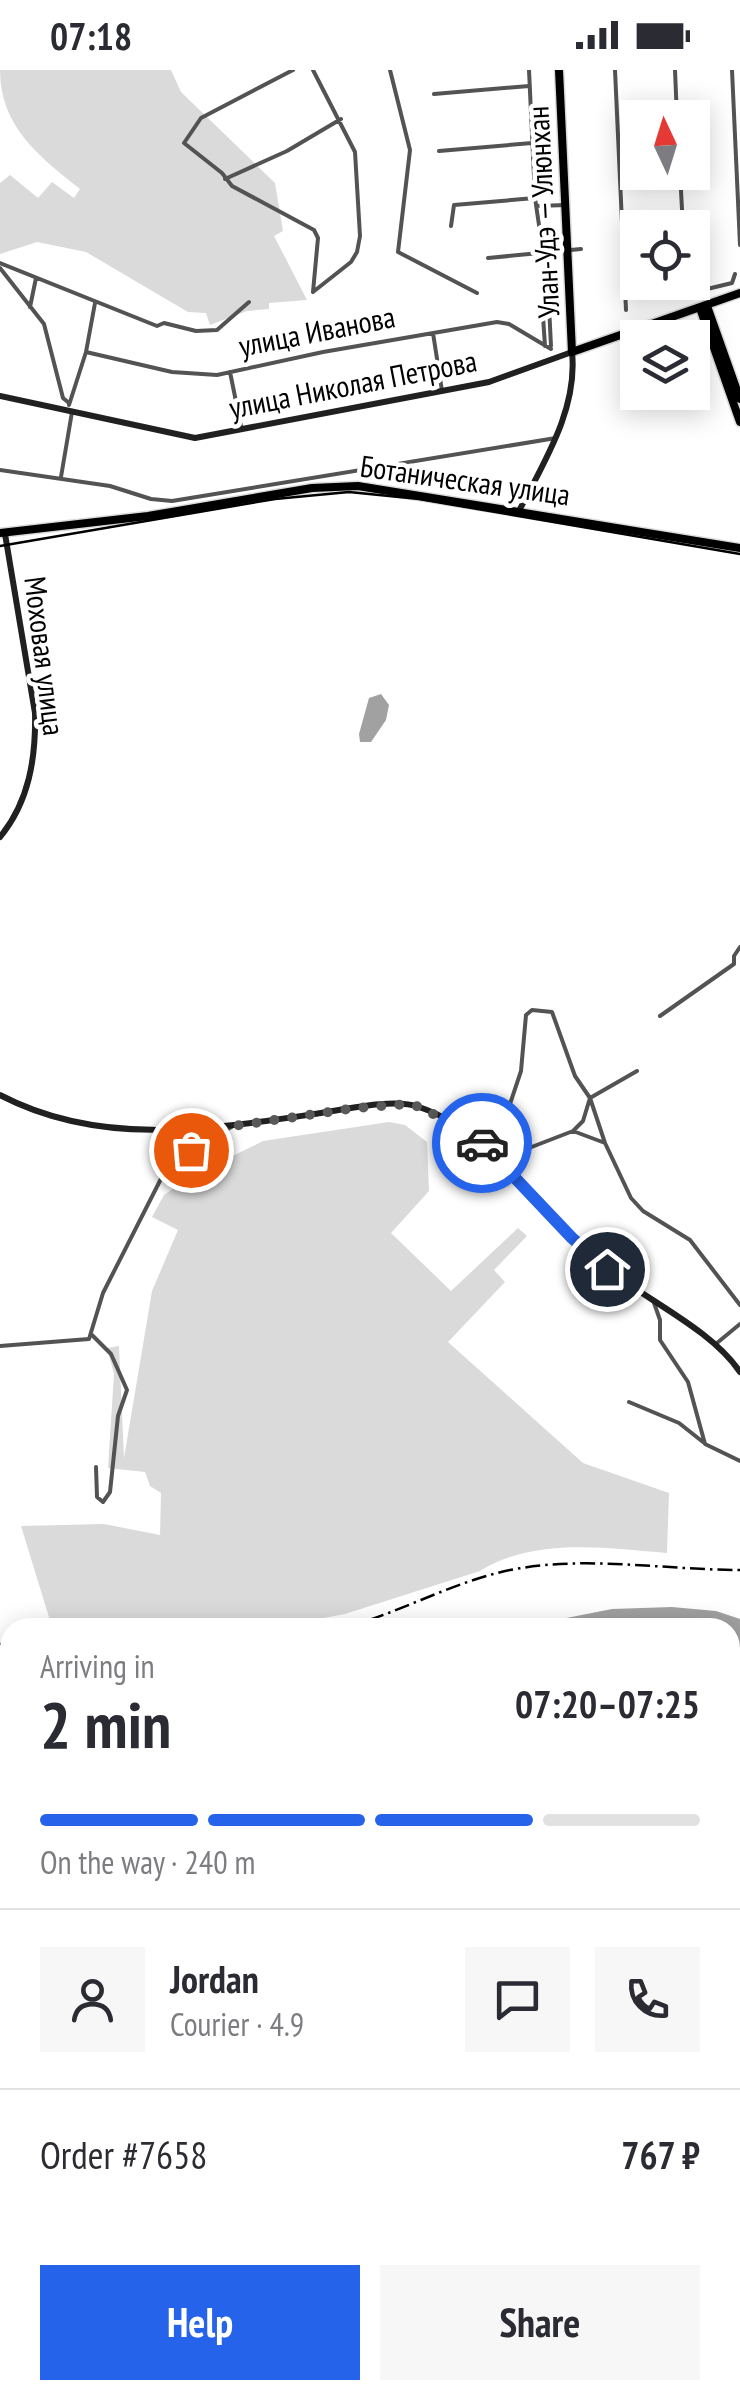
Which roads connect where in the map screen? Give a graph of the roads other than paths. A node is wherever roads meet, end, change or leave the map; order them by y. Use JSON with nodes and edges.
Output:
{"nodes":[{"id":1,"x":293,"y":70,"type":"edge"},
{"id":2,"x":313,"y":70,"type":"edge"},
{"id":3,"x":390,"y":70,"type":"edge"},
{"id":4,"x":529,"y":70,"type":"edge"},
{"id":5,"x":559,"y":70,"type":"edge"},
{"id":6,"x":615,"y":70,"type":"edge"},
{"id":7,"x":675,"y":70,"type":"edge"},
{"id":8,"x":732,"y":70,"type":"edge"},
{"id":9,"x":530,"y":86,"type":"junction"},
{"id":10,"x":434,"y":94,"type":"dead end"},
{"id":11,"x":677,"y":100,"type":"edge"},
{"id":12,"x":340,"y":119,"type":"junction"},
{"id":13,"x":532,"y":143,"type":"junction"},
{"id":14,"x":439,"y":151,"type":"dead end"},
{"id":15,"x":224,"y":179,"type":"junction"},
{"id":16,"x":535,"y":198,"type":"junction"},
{"id":17,"x":566,"y":205,"type":"junction"},
{"id":18,"x":536,"y":206,"type":"junction"},
{"id":19,"x":451,"y":226,"type":"dead end"},
{"id":20,"x":740,"y":245,"type":"edge"},
{"id":21,"x":581,"y":249,"type":"dead end"},
{"id":22,"x":569,"y":250,"type":"junction"},
{"id":23,"x":545,"y":254,"type":"junction"},
{"id":24,"x":488,"y":258,"type":"dead end"},
{"id":25,"x":0,"y":266,"type":"edge"},
{"id":26,"x":735,"y":274,"type":"dead end"},
{"id":27,"x":36,"y":278,"type":"junction"},
{"id":28,"x":548,"y":286,"type":"junction"},
{"id":29,"x":710,"y":288,"type":"edge"},
{"id":30,"x":477,"y":292,"type":"dead end"},
{"id":31,"x":740,"y":294,"type":"edge"},
{"id":32,"x":249,"y":302,"type":"dead end"},
{"id":33,"x":95,"y":303,"type":"junction"},
{"id":34,"x":30,"y":307,"type":"junction"},
{"id":35,"x":703,"y":307,"type":"junction"},
{"id":36,"x":626,"y":310,"type":"dead end"},
{"id":37,"x":434,"y":333,"type":"junction"},
{"id":38,"x":548,"y":348,"type":"junction"},
{"id":39,"x":86,"y":352,"type":"junction"},
{"id":40,"x":572,"y":352,"type":"junction"},
{"id":41,"x":553,"y":359,"type":"junction"},
{"id":42,"x":230,"y":372,"type":"junction"},
{"id":43,"x":442,"y":392,"type":"junction"},
{"id":44,"x":0,"y":396,"type":"edge"},
{"id":45,"x":740,"y":398,"type":"edge"},
{"id":46,"x":69,"y":409,"type":"junction"},
{"id":47,"x":740,"y":422,"type":"edge"},
{"id":48,"x":242,"y":429,"type":"junction"},
{"id":49,"x":556,"y":438,"type":"junction"},
{"id":50,"x":0,"y":470,"type":"edge"},
{"id":51,"x":61,"y":477,"type":"junction"},
{"id":52,"x":519,"y":511,"type":"junction"},
{"id":53,"x":2,"y":534,"type":"edge"},
{"id":54,"x":740,"y":548,"type":"edge"},
{"id":55,"x":0,"y":837,"type":"edge"},
{"id":56,"x":740,"y":946,"type":"edge"},
{"id":57,"x":660,"y":1016,"type":"dead end"},
{"id":58,"x":637,"y":1072,"type":"dead end"},
{"id":59,"x":0,"y":1095,"type":"edge"},
{"id":60,"x":590,"y":1098,"type":"junction"},
{"id":61,"x":234,"y":1126,"type":"junction"},
{"id":62,"x":166,"y":1131,"type":"junction"},
{"id":63,"x":573,"y":1131,"type":"junction"},
{"id":64,"x":474,"y":1136,"type":"junction"},
{"id":65,"x":605,"y":1144,"type":"junction"},
{"id":66,"x":488,"y":1148,"type":"junction"},
{"id":67,"x":169,"y":1163,"type":"junction"},
{"id":68,"x":652,"y":1298,"type":"junction"},
{"id":69,"x":740,"y":1306,"type":"edge"},
{"id":70,"x":740,"y":1324,"type":"edge"},
{"id":71,"x":91,"y":1337,"type":"junction"},
{"id":72,"x":716,"y":1345,"type":"junction"},
{"id":73,"x":0,"y":1346,"type":"edge"},
{"id":74,"x":740,"y":1372,"type":"edge"},
{"id":75,"x":629,"y":1402,"type":"dead end"},
{"id":76,"x":705,"y":1444,"type":"junction"},
{"id":77,"x":740,"y":1462,"type":"edge"},
{"id":78,"x":96,"y":1467,"type":"dead end"}],
"edges":[{"from":1,"to":15,"type":"street"},
{"from":2,"to":12,"type":"street"},
{"from":3,"to":30,"type":"street"},
{"from":4,"to":9,"type":"street"},
{"from":5,"to":17,"type":"main road","name":"Улан-Удэ — Улюнхан"},
{"from":6,"to":36,"type":"street"},
{"from":7,"to":11,"type":"street"},
{"from":8,"to":20,"type":"street"},
{"from":9,"to":10,"type":"street"},
{"from":9,"to":13,"type":"street"},
{"from":12,"to":15,"type":"street"},
{"from":12,"to":15,"type":"street"},
{"from":13,"to":14,"type":"street"},
{"from":13,"to":16,"type":"street"},
{"from":16,"to":18,"type":"street"},
{"from":16,"to":19,"type":"street"},
{"from":17,"to":18,"type":"street"},
{"from":17,"to":22,"type":"main road","name":"Улан-Удэ — Улюнхан"},
{"from":18,"to":23,"type":"street"},
{"from":21,"to":22,"type":"street"},
{"from":22,"to":23,"type":"street"},
{"from":22,"to":40,"type":"main road","name":"Улан-Удэ — Улюнхан"},
{"from":23,"to":24,"type":"street"},
{"from":23,"to":28,"type":"street"},
{"from":25,"to":27,"type":"street"},
{"from":25,"to":34,"type":"street"},
{"from":26,"to":29,"type":"street"},
{"from":27,"to":33,"type":"street"},
{"from":27,"to":34,"type":"street"},
{"from":28,"to":38,"type":"street"},
{"from":28,"to":38,"type":"street"},
{"from":31,"to":35,"type":"main road","name":"улица Николая Петрова"},
{"from":32,"to":33,"type":"street"},
{"from":33,"to":39,"type":"street"},
{"from":34,"to":46,"type":"street"},
{"from":35,"to":40,"type":"main road","name":"улица Николая Петрова"},
{"from":35,"to":45,"type":"main road"},
{"from":35,"to":47,"type":"main road"},
{"from":37,"to":38,"type":"street","name":"улица Иванова"},
{"from":37,"to":42,"type":"street","name":"улица Иванова"},
{"from":37,"to":43,"type":"street"},
{"from":38,"to":41,"type":"street"},
{"from":39,"to":42,"type":"street","name":"улица Иванова"},
{"from":39,"to":46,"type":"street"},
{"from":40,"to":41,"type":"main road","name":"улица Николая Петрова"},
{"from":40,"to":49,"type":"main road"},
{"from":41,"to":43,"type":"main road","name":"улица Николая Петрова"},
{"from":42,"to":48,"type":"street"},
{"from":43,"to":48,"type":"main road","name":"улица Николая Петрова"},
{"from":44,"to":46,"type":"main road","name":"улица Николая Петрова"},
{"from":46,"to":48,"type":"main road","name":"улица Николая Петрова"},
{"from":46,"to":51,"type":"street"},
{"from":49,"to":51,"type":"street"},
{"from":49,"to":52,"type":"main road"},
{"from":50,"to":51,"type":"street"},
{"from":52,"to":53,"type":"main road","name":"Ботаническая улица"},
{"from":52,"to":54,"type":"main road","name":"Ботаническая улица"},
{"from":53,"to":55,"type":"main road","name":"Моховая улица"},
{"from":56,"to":57,"type":"street"},
{"from":58,"to":60,"type":"street"},
{"from":59,"to":62,"type":"main road"},
{"from":60,"to":63,"type":"street"},
{"from":60,"to":64,"type":"street"},
{"from":60,"to":65,"type":"street"},
{"from":61,"to":62,"type":"main road"},
{"from":61,"to":64,"type":"main road"},
{"from":61,"to":67,"type":"street"},
{"from":62,"to":67,"type":"street"},
{"from":63,"to":65,"type":"street"},
{"from":63,"to":66,"type":"street"},
{"from":64,"to":66,"type":"main road"},
{"from":65,"to":69,"type":"street"},
{"from":66,"to":68,"type":"main road"},
{"from":67,"to":71,"type":"street"},
{"from":68,"to":72,"type":"main road"},
{"from":68,"to":76,"type":"street"},
{"from":70,"to":72,"type":"street"},
{"from":71,"to":73,"type":"street"},
{"from":71,"to":78,"type":"street"},
{"from":72,"to":74,"type":"main road"},
{"from":75,"to":76,"type":"street"},
{"from":76,"to":77,"type":"street"}]}
